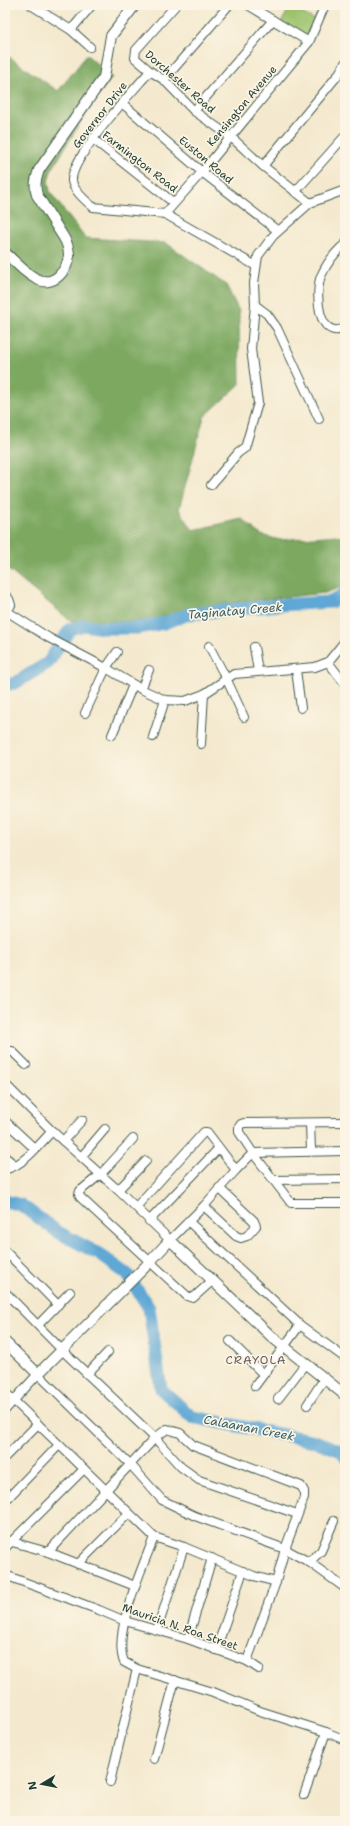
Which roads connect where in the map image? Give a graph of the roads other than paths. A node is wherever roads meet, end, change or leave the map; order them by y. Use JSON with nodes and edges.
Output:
{"nodes":[{"id":1,"x":31,"y":5,"type":"edge"},
{"id":2,"x":135,"y":5,"type":"edge"},
{"id":3,"x":176,"y":5,"type":"edge"},
{"id":4,"x":229,"y":5,"type":"edge"},
{"id":5,"x":248,"y":5,"type":"edge"},
{"id":6,"x":325,"y":5,"type":"edge"},
{"id":7,"x":90,"y":6,"type":"edge"},
{"id":8,"x":273,"y":20,"type":"junction"},
{"id":9,"x":71,"y":30,"type":"junction"},
{"id":10,"x":309,"y":42,"type":"junction"},
{"id":11,"x":90,"y":47,"type":"dead end"},
{"id":12,"x":345,"y":63,"type":"edge"},
{"id":13,"x":150,"y":71,"type":"junction"},
{"id":14,"x":164,"y":80,"type":"junction"},
{"id":15,"x":122,"y":104,"type":"junction"},
{"id":16,"x":194,"y":111,"type":"junction"},
{"id":17,"x":345,"y":136,"type":"edge"},
{"id":18,"x":231,"y":137,"type":"junction"},
{"id":19,"x":93,"y":139,"type":"junction"},
{"id":20,"x":263,"y":166,"type":"junction"},
{"id":21,"x":202,"y":172,"type":"junction"},
{"id":22,"x":345,"y":190,"type":"edge"},
{"id":23,"x":295,"y":192,"type":"junction"},
{"id":24,"x":174,"y":202,"type":"junction"},
{"id":25,"x":310,"y":203,"type":"junction"},
{"id":26,"x":165,"y":214,"type":"junction"},
{"id":27,"x":278,"y":231,"type":"junction"},
{"id":28,"x":345,"y":244,"type":"edge"},
{"id":29,"x":5,"y":253,"type":"edge"},
{"id":30,"x":256,"y":266,"type":"junction"},
{"id":31,"x":255,"y":306,"type":"junction"},
{"id":32,"x":345,"y":328,"type":"edge"},
{"id":33,"x":319,"y":419,"type":"dead end"},
{"id":34,"x":211,"y":485,"type":"dead end"},
{"id":35,"x":5,"y":595,"type":"edge"},
{"id":36,"x":7,"y":613,"type":"edge"},
{"id":37,"x":345,"y":641,"type":"edge"},
{"id":38,"x":209,"y":646,"type":"dead end"},
{"id":39,"x":254,"y":647,"type":"dead end"},
{"id":40,"x":117,"y":652,"type":"dead end"},
{"id":41,"x":328,"y":662,"type":"junction"},
{"id":42,"x":106,"y":668,"type":"junction"},
{"id":43,"x":148,"y":670,"type":"dead end"},
{"id":44,"x":296,"y":670,"type":"junction"},
{"id":45,"x":258,"y":671,"type":"junction"},
{"id":46,"x":226,"y":678,"type":"junction"},
{"id":47,"x":345,"y":684,"type":"edge"},
{"id":48,"x":133,"y":685,"type":"junction"},
{"id":49,"x":141,"y":690,"type":"junction"},
{"id":50,"x":204,"y":694,"type":"junction"},
{"id":51,"x":165,"y":700,"type":"junction"},
{"id":52,"x":301,"y":708,"type":"dead end"},
{"id":53,"x":85,"y":713,"type":"dead end"},
{"id":54,"x":244,"y":717,"type":"dead end"},
{"id":55,"x":112,"y":735,"type":"dead end"},
{"id":56,"x":153,"y":737,"type":"dead end"},
{"id":57,"x":202,"y":744,"type":"dead end"},
{"id":58,"x":5,"y":1051,"type":"edge"},
{"id":59,"x":26,"y":1065,"type":"dead end"},
{"id":60,"x":5,"y":1084,"type":"edge"},
{"id":61,"x":82,"y":1120,"type":"dead end"},
{"id":62,"x":5,"y":1121,"type":"edge"},
{"id":63,"x":345,"y":1122,"type":"edge"},
{"id":64,"x":310,"y":1123,"type":"junction"},
{"id":65,"x":106,"y":1129,"type":"dead end"},
{"id":66,"x":52,"y":1131,"type":"junction"},
{"id":67,"x":133,"y":1139,"type":"dead end"},
{"id":68,"x":63,"y":1141,"type":"junction"},
{"id":69,"x":218,"y":1148,"type":"junction"},
{"id":70,"x":35,"y":1150,"type":"junction"},
{"id":71,"x":345,"y":1150,"type":"edge"},
{"id":72,"x":311,"y":1151,"type":"junction"},
{"id":73,"x":253,"y":1153,"type":"junction"},
{"id":74,"x":82,"y":1156,"type":"junction"},
{"id":75,"x":5,"y":1157,"type":"edge"},
{"id":76,"x":146,"y":1161,"type":"dead end"},
{"id":77,"x":15,"y":1166,"type":"junction"},
{"id":78,"x":5,"y":1169,"type":"edge"},
{"id":79,"x":236,"y":1170,"type":"junction"},
{"id":80,"x":101,"y":1174,"type":"junction"},
{"id":81,"x":345,"y":1179,"type":"edge"},
{"id":82,"x":274,"y":1180,"type":"junction"},
{"id":83,"x":219,"y":1188,"type":"junction"},
{"id":84,"x":118,"y":1190,"type":"junction"},
{"id":85,"x":345,"y":1203,"type":"edge"},
{"id":86,"x":204,"y":1206,"type":"junction"},
{"id":87,"x":136,"y":1207,"type":"junction"},
{"id":88,"x":149,"y":1221,"type":"junction"},
{"id":89,"x":188,"y":1221,"type":"junction"},
{"id":90,"x":170,"y":1240,"type":"junction"},
{"id":91,"x":5,"y":1251,"type":"edge"},
{"id":92,"x":147,"y":1265,"type":"junction"},
{"id":93,"x":213,"y":1280,"type":"junction"},
{"id":94,"x":5,"y":1292,"type":"edge"},
{"id":95,"x":70,"y":1292,"type":"dead end"},
{"id":96,"x":58,"y":1305,"type":"junction"},
{"id":97,"x":38,"y":1325,"type":"junction"},
{"id":98,"x":300,"y":1325,"type":"junction"},
{"id":99,"x":230,"y":1341,"type":"dead end"},
{"id":100,"x":5,"y":1342,"type":"edge"},
{"id":101,"x":283,"y":1347,"type":"junction"},
{"id":102,"x":62,"y":1350,"type":"junction"},
{"id":103,"x":108,"y":1352,"type":"dead end"},
{"id":104,"x":345,"y":1358,"type":"edge"},
{"id":105,"x":305,"y":1364,"type":"junction"},
{"id":106,"x":38,"y":1374,"type":"junction"},
{"id":107,"x":87,"y":1374,"type":"junction"},
{"id":108,"x":263,"y":1374,"type":"junction"},
{"id":109,"x":324,"y":1379,"type":"junction"},
{"id":110,"x":255,"y":1386,"type":"dead end"},
{"id":111,"x":5,"y":1392,"type":"edge"},
{"id":112,"x":345,"y":1395,"type":"edge"},
{"id":113,"x":278,"y":1399,"type":"dead end"},
{"id":114,"x":14,"y":1402,"type":"junction"},
{"id":115,"x":307,"y":1405,"type":"dead end"},
{"id":116,"x":5,"y":1410,"type":"edge"},
{"id":117,"x":38,"y":1424,"type":"junction"},
{"id":118,"x":155,"y":1438,"type":"junction"},
{"id":119,"x":59,"y":1445,"type":"junction"},
{"id":120,"x":5,"y":1457,"type":"edge"},
{"id":121,"x":130,"y":1464,"type":"junction"},
{"id":122,"x":84,"y":1469,"type":"junction"},
{"id":123,"x":105,"y":1490,"type":"junction"},
{"id":124,"x":5,"y":1502,"type":"edge"},
{"id":125,"x":129,"y":1512,"type":"junction"},
{"id":126,"x":297,"y":1514,"type":"junction"},
{"id":127,"x":334,"y":1521,"type":"dead end"},
{"id":128,"x":154,"y":1537,"type":"junction"},
{"id":129,"x":7,"y":1543,"type":"edge"},
{"id":130,"x":184,"y":1547,"type":"junction"},
{"id":131,"x":285,"y":1549,"type":"junction"},
{"id":132,"x":48,"y":1552,"type":"junction"},
{"id":133,"x":212,"y":1558,"type":"junction"},
{"id":134,"x":309,"y":1562,"type":"junction"},
{"id":135,"x":78,"y":1564,"type":"junction"},
{"id":136,"x":243,"y":1571,"type":"junction"},
{"id":137,"x":5,"y":1575,"type":"edge"},
{"id":138,"x":276,"y":1582,"type":"junction"},
{"id":139,"x":135,"y":1586,"type":"junction"},
{"id":140,"x":345,"y":1588,"type":"edge"},
{"id":141,"x":124,"y":1621,"type":"junction"},
{"id":142,"x":157,"y":1630,"type":"junction"},
{"id":143,"x":188,"y":1639,"type":"junction"},
{"id":144,"x":216,"y":1650,"type":"junction"},
{"id":145,"x":246,"y":1661,"type":"junction"},
{"id":146,"x":137,"y":1669,"type":"junction"},
{"id":147,"x":259,"y":1669,"type":"dead end"},
{"id":148,"x":175,"y":1680,"type":"junction"},
{"id":149,"x":326,"y":1732,"type":"junction"},
{"id":150,"x":345,"y":1740,"type":"edge"},
{"id":151,"x":154,"y":1759,"type":"dead end"},
{"id":152,"x":110,"y":1782,"type":"dead end"},
{"id":153,"x":304,"y":1795,"type":"dead end"}],
"edges":[{"from":1,"to":9,"type":"street"},
{"from":2,"to":29,"type":"street"},
{"from":3,"to":13,"type":"street","name":"Dorchester Road"},
{"from":4,"to":14,"type":"street"},
{"from":5,"to":8,"type":"street"},
{"from":6,"to":10,"type":"street","name":"Kensington Avenue"},
{"from":7,"to":9,"type":"street"},
{"from":8,"to":10,"type":"street"},
{"from":8,"to":16,"type":"street"},
{"from":9,"to":11,"type":"street"},
{"from":10,"to":18,"type":"street","name":"Kensington Avenue"},
{"from":12,"to":20,"type":"street"},
{"from":13,"to":14,"type":"street","name":"Dorchester Road"},
{"from":13,"to":15,"type":"street","name":"Governor Drive"},
{"from":14,"to":16,"type":"street","name":"Dorchester Road"},
{"from":15,"to":19,"type":"street","name":"Governor Drive"},
{"from":15,"to":21,"type":"street","name":"Euston Road"},
{"from":16,"to":18,"type":"street","name":"Dorchester Road"},
{"from":17,"to":23,"type":"street"},
{"from":18,"to":20,"type":"street","name":"Dorchester Road"},
{"from":18,"to":21,"type":"street","name":"Kensington Avenue"},
{"from":19,"to":24,"type":"street","name":"Farmington Road"},
{"from":19,"to":26,"type":"street","name":"Governor Drive"},
{"from":20,"to":23,"type":"street","name":"Dorchester Road"},
{"from":21,"to":24,"type":"street","name":"Kensington Avenue"},
{"from":21,"to":27,"type":"street","name":"Euston Road"},
{"from":22,"to":25,"type":"street"},
{"from":23,"to":25,"type":"street","name":"Dorchester Road"},
{"from":24,"to":26,"type":"street","name":"Kensington Avenue"},
{"from":25,"to":27,"type":"street"},
{"from":26,"to":30,"type":"street","name":"Governor Drive"},
{"from":27,"to":30,"type":"street"},
{"from":28,"to":32,"type":"street"},
{"from":30,"to":31,"type":"street"},
{"from":31,"to":33,"type":"street"},
{"from":31,"to":34,"type":"street"},
{"from":35,"to":36,"type":"street"},
{"from":36,"to":42,"type":"street"},
{"from":37,"to":41,"type":"street"},
{"from":38,"to":46,"type":"street"},
{"from":39,"to":45,"type":"street"},
{"from":40,"to":42,"type":"street"},
{"from":41,"to":44,"type":"street"},
{"from":41,"to":47,"type":"street"},
{"from":42,"to":48,"type":"street"},
{"from":42,"to":53,"type":"street"},
{"from":43,"to":49,"type":"street"},
{"from":44,"to":45,"type":"street"},
{"from":44,"to":52,"type":"street"},
{"from":45,"to":46,"type":"street"},
{"from":46,"to":50,"type":"street"},
{"from":46,"to":54,"type":"street"},
{"from":48,"to":49,"type":"street"},
{"from":48,"to":55,"type":"street"},
{"from":49,"to":51,"type":"street"},
{"from":50,"to":51,"type":"street"},
{"from":50,"to":57,"type":"street"},
{"from":51,"to":56,"type":"street"},
{"from":58,"to":59,"type":"street"},
{"from":60,"to":66,"type":"street"},
{"from":61,"to":68,"type":"street"},
{"from":62,"to":70,"type":"street"},
{"from":63,"to":64,"type":"street"},
{"from":64,"to":72,"type":"street"},
{"from":64,"to":73,"type":"street"},
{"from":65,"to":74,"type":"street"},
{"from":66,"to":68,"type":"street"},
{"from":66,"to":70,"type":"street"},
{"from":67,"to":80,"type":"street"},
{"from":68,"to":74,"type":"street"},
{"from":69,"to":79,"type":"street"},
{"from":69,"to":87,"type":"street"},
{"from":69,"to":88,"type":"street"},
{"from":70,"to":77,"type":"street"},
{"from":71,"to":72,"type":"street"},
{"from":72,"to":73,"type":"street"},
{"from":73,"to":79,"type":"street"},
{"from":73,"to":82,"type":"street"},
{"from":74,"to":80,"type":"street"},
{"from":75,"to":77,"type":"street"},
{"from":76,"to":84,"type":"street"},
{"from":77,"to":78,"type":"street"},
{"from":79,"to":83,"type":"street"},
{"from":80,"to":84,"type":"street"},
{"from":80,"to":92,"type":"street"},
{"from":81,"to":82,"type":"street"},
{"from":82,"to":85,"type":"street"},
{"from":83,"to":86,"type":"street"},
{"from":83,"to":86,"type":"street"},
{"from":84,"to":87,"type":"street"},
{"from":86,"to":89,"type":"street"},
{"from":87,"to":88,"type":"street"},
{"from":88,"to":90,"type":"street"},
{"from":89,"to":90,"type":"street"},
{"from":89,"to":98,"type":"street"},
{"from":90,"to":92,"type":"street"},
{"from":90,"to":93,"type":"street"},
{"from":91,"to":96,"type":"street"},
{"from":92,"to":93,"type":"street"},
{"from":92,"to":102,"type":"street"},
{"from":93,"to":101,"type":"street"},
{"from":94,"to":97,"type":"street"},
{"from":95,"to":96,"type":"street"},
{"from":96,"to":97,"type":"street"},
{"from":97,"to":102,"type":"street"},
{"from":98,"to":101,"type":"street"},
{"from":98,"to":104,"type":"street"},
{"from":99,"to":108,"type":"street"},
{"from":100,"to":106,"type":"street"},
{"from":101,"to":105,"type":"street"},
{"from":101,"to":108,"type":"street"},
{"from":102,"to":106,"type":"street"},
{"from":102,"to":107,"type":"street"},
{"from":103,"to":107,"type":"street"},
{"from":105,"to":109,"type":"street"},
{"from":105,"to":113,"type":"street"},
{"from":106,"to":114,"type":"street"},
{"from":106,"to":121,"type":"street"},
{"from":107,"to":118,"type":"street"},
{"from":108,"to":110,"type":"street"},
{"from":109,"to":112,"type":"street"},
{"from":109,"to":115,"type":"street"},
{"from":111,"to":114,"type":"street"},
{"from":114,"to":116,"type":"street"},
{"from":114,"to":117,"type":"street"},
{"from":117,"to":119,"type":"street"},
{"from":117,"to":120,"type":"street"},
{"from":118,"to":121,"type":"street"},
{"from":118,"to":126,"type":"street"},
{"from":118,"to":126,"type":"street","name":"Mauricia N. Roa Street"},
{"from":119,"to":122,"type":"street"},
{"from":119,"to":124,"type":"street"},
{"from":121,"to":123,"type":"street"},
{"from":121,"to":131,"type":"street"},
{"from":122,"to":123,"type":"street"},
{"from":122,"to":129,"type":"street"},
{"from":123,"to":125,"type":"street"},
{"from":123,"to":132,"type":"street"},
{"from":125,"to":128,"type":"street"},
{"from":125,"to":135,"type":"street"},
{"from":126,"to":131,"type":"street","name":"Mauricia N. Roa Street"},
{"from":127,"to":134,"type":"street"},
{"from":128,"to":130,"type":"street"},
{"from":128,"to":139,"type":"street"},
{"from":129,"to":132,"type":"street"},
{"from":130,"to":133,"type":"street"},
{"from":130,"to":142,"type":"street"},
{"from":131,"to":134,"type":"street"},
{"from":131,"to":138,"type":"street","name":"Mauricia N. Roa Street"},
{"from":132,"to":135,"type":"street"},
{"from":133,"to":136,"type":"street"},
{"from":133,"to":143,"type":"street"},
{"from":134,"to":140,"type":"street"},
{"from":135,"to":139,"type":"street"},
{"from":136,"to":138,"type":"street"},
{"from":136,"to":144,"type":"street"},
{"from":137,"to":141,"type":"street","name":"Mauricia N. Roa Street"},
{"from":138,"to":145,"type":"street","name":"Mauricia N. Roa Street"},
{"from":139,"to":141,"type":"street"},
{"from":141,"to":142,"type":"street","name":"Mauricia N. Roa Street"},
{"from":141,"to":146,"type":"street"},
{"from":142,"to":143,"type":"street","name":"Mauricia N. Roa Street"},
{"from":143,"to":144,"type":"street","name":"Mauricia N. Roa Street"},
{"from":144,"to":145,"type":"street","name":"Mauricia N. Roa Street"},
{"from":145,"to":147,"type":"street"},
{"from":146,"to":148,"type":"street"},
{"from":146,"to":152,"type":"street"},
{"from":148,"to":149,"type":"street"},
{"from":148,"to":151,"type":"street"},
{"from":149,"to":150,"type":"street"},
{"from":149,"to":153,"type":"street"}]}
